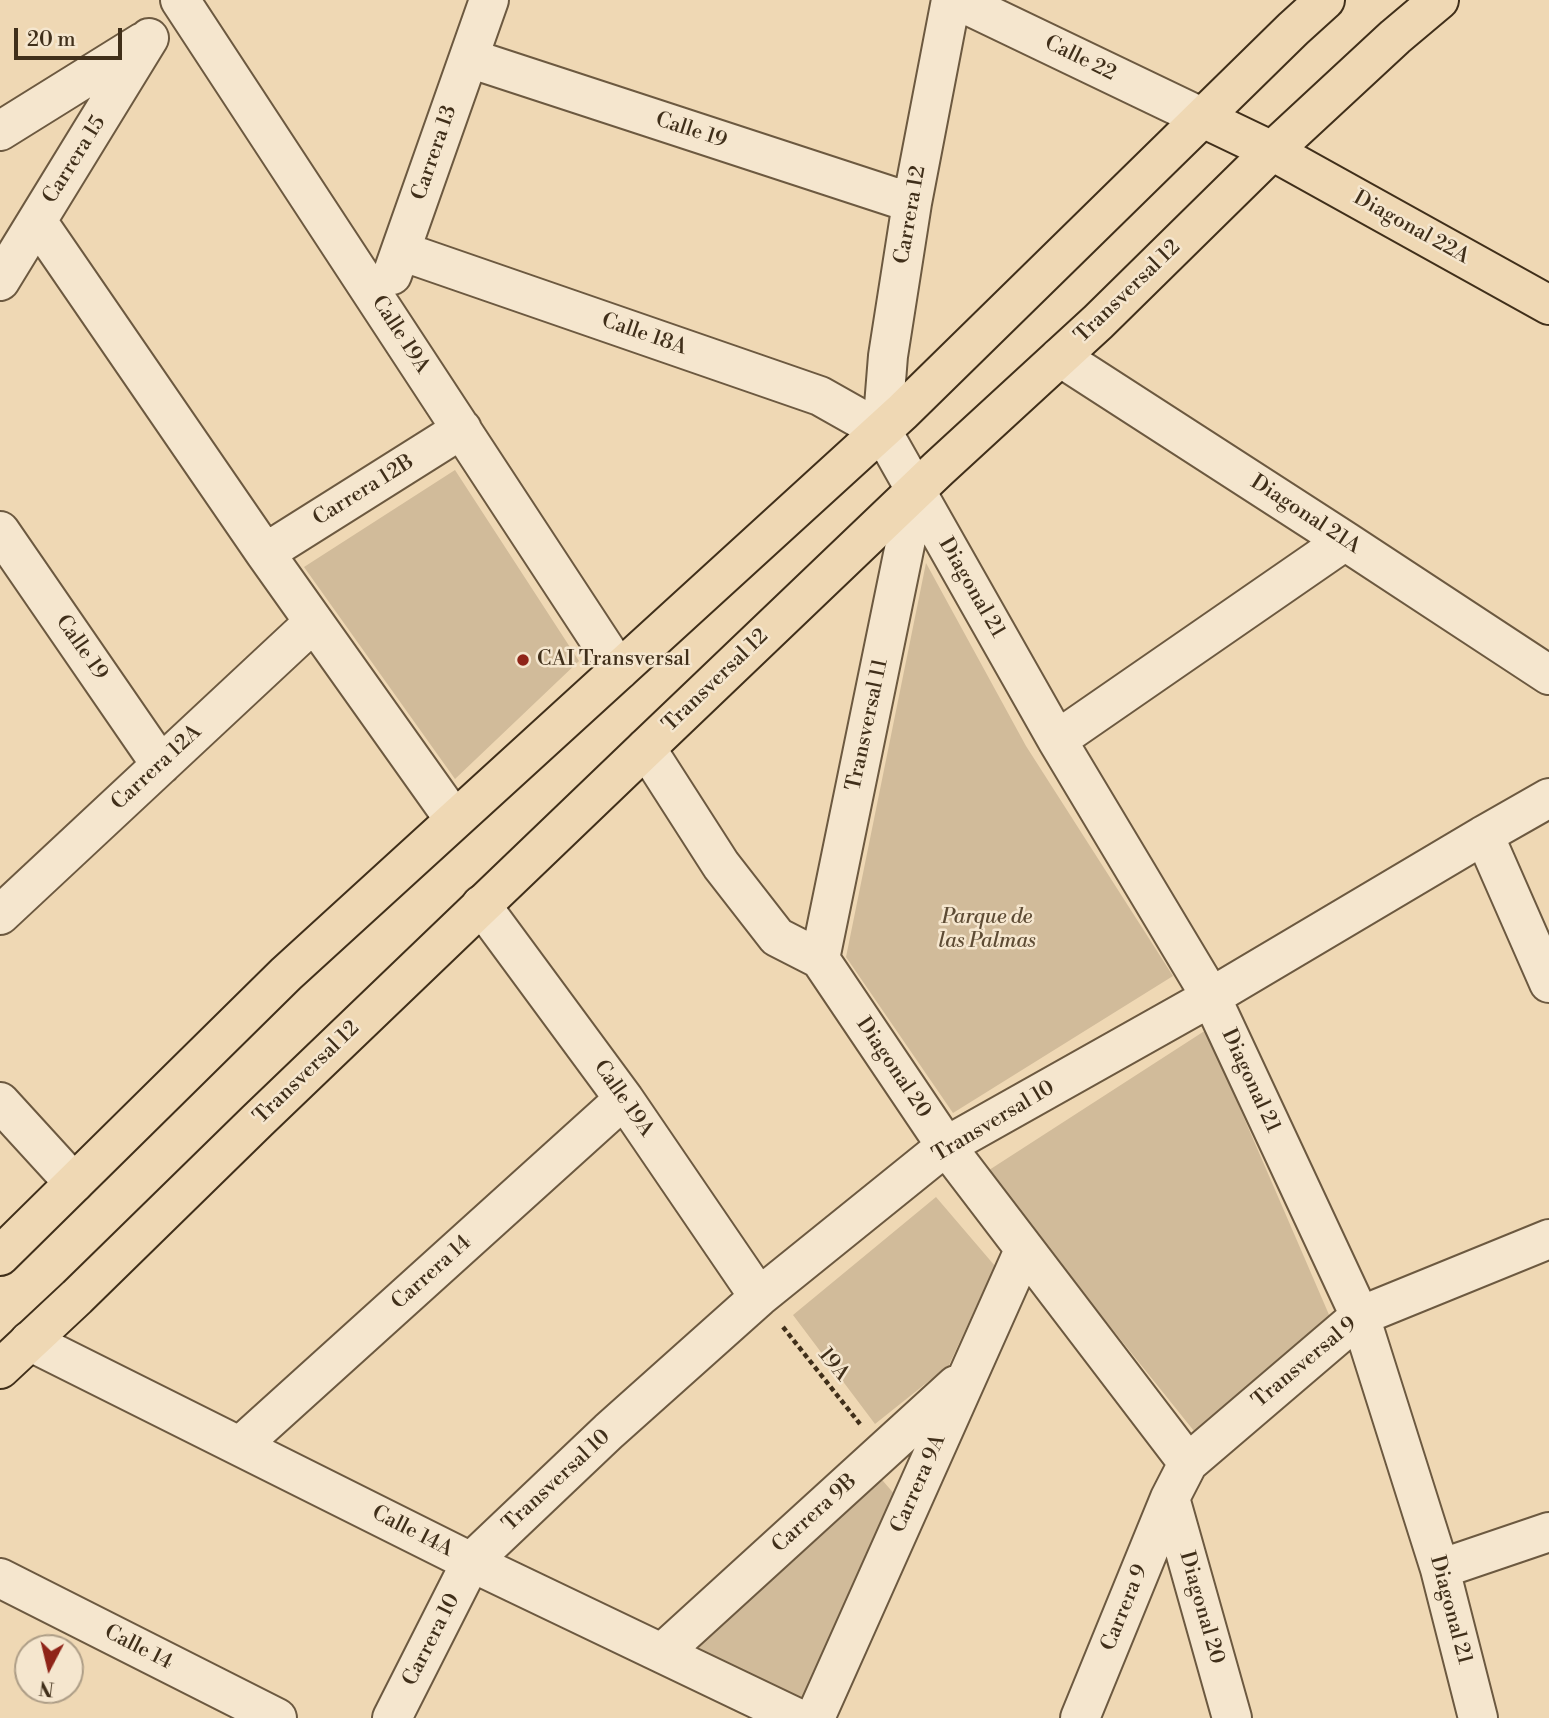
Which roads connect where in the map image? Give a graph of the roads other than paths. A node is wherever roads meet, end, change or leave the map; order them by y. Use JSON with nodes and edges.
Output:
{"nodes":[{"id":1,"x":489,"y":0,"type":"edge"},
{"id":2,"x":951,"y":0,"type":"edge"},
{"id":3,"x":957,"y":0,"type":"edge"},
{"id":4,"x":1325,"y":0,"type":"edge"},
{"id":5,"x":1439,"y":0,"type":"edge"},
{"id":6,"x":184,"y":6,"type":"edge"},
{"id":7,"x":149,"y":38,"type":"junction"},
{"id":8,"x":468,"y":58,"type":"junction"},
{"id":9,"x":1203,"y":118,"type":"junction"},
{"id":10,"x":0,"y":131,"type":"edge"},
{"id":11,"x":1272,"y":152,"type":"junction"},
{"id":12,"x":912,"y":203,"type":"junction"},
{"id":13,"x":37,"y":221,"type":"junction"},
{"id":14,"x":401,"y":251,"type":"junction"},
{"id":15,"x":0,"y":281,"type":"edge"},
{"id":16,"x":381,"y":305,"type":"junction"},
{"id":17,"x":1549,"y":305,"type":"edge"},
{"id":18,"x":1060,"y":357,"type":"junction"},
{"id":19,"x":462,"y":429,"type":"junction"},
{"id":20,"x":881,"y":430,"type":"junction"},
{"id":21,"x":916,"y":491,"type":"junction"},
{"id":22,"x":0,"y":531,"type":"edge"},
{"id":23,"x":1345,"y":541,"type":"junction"},
{"id":24,"x":265,"y":553,"type":"junction"},
{"id":25,"x":314,"y":622,"type":"junction"},
{"id":26,"x":619,"y":670,"type":"junction"},
{"id":27,"x":1549,"y":675,"type":"edge"},
{"id":28,"x":1057,"y":740,"type":"junction"},
{"id":29,"x":646,"y":748,"type":"junction"},
{"id":30,"x":161,"y":765,"type":"junction"},
{"id":31,"x":1549,"y":799,"type":"edge"},
{"id":32,"x":454,"y":819,"type":"junction"},
{"id":33,"x":1484,"y":835,"type":"junction"},
{"id":34,"x":481,"y":905,"type":"junction"},
{"id":35,"x":3,"y":906,"type":"edge"},
{"id":36,"x":820,"y":959,"type":"junction"},
{"id":37,"x":1549,"y":983,"type":"edge"},
{"id":38,"x":1211,"y":997,"type":"junction"},
{"id":39,"x":624,"y":1099,"type":"junction"},
{"id":40,"x":0,"y":1102,"type":"edge"},
{"id":41,"x":946,"y":1146,"type":"junction"},
{"id":42,"x":74,"y":1184,"type":"junction"},
{"id":43,"x":1549,"y":1239,"type":"edge"},
{"id":44,"x":1024,"y":1250,"type":"junction"},
{"id":45,"x":0,"y":1256,"type":"edge"},
{"id":46,"x":759,"y":1297,"type":"junction"},
{"id":47,"x":1360,"y":1316,"type":"junction"},
{"id":48,"x":29,"y":1341,"type":"junction"},
{"id":49,"x":0,"y":1369,"type":"edge"},
{"id":50,"x":967,"y":1374,"type":"junction"},
{"id":51,"x":240,"y":1446,"type":"junction"},
{"id":52,"x":883,"y":1452,"type":"junction"},
{"id":53,"x":1188,"y":1463,"type":"junction"},
{"id":54,"x":916,"y":1491,"type":"junction"},
{"id":55,"x":1170,"y":1498,"type":"junction"},
{"id":56,"x":1549,"y":1532,"type":"edge"},
{"id":57,"x":471,"y":1562,"type":"junction"},
{"id":58,"x":1440,"y":1569,"type":"junction"},
{"id":59,"x":0,"y":1577,"type":"edge"},
{"id":60,"x":662,"y":1653,"type":"junction"},
{"id":61,"x":277,"y":1718,"type":"edge"},
{"id":62,"x":392,"y":1718,"type":"edge"},
{"id":63,"x":797,"y":1718,"type":"edge"},
{"id":64,"x":815,"y":1718,"type":"edge"},
{"id":65,"x":1080,"y":1718,"type":"edge"},
{"id":66,"x":1232,"y":1718,"type":"edge"},
{"id":67,"x":1478,"y":1718,"type":"edge"}],
"edges":[{"from":1,"to":8,"type":"street","name":"Carrera 13"},
{"from":2,"to":12,"type":"street","name":"Carrera 12"},
{"from":3,"to":9,"type":"street","name":"Calle 22"},
{"from":4,"to":9,"type":"main road"},
{"from":5,"to":11,"type":"main road","name":"Transversal 12"},
{"from":6,"to":7,"type":"street"},
{"from":6,"to":16,"type":"street","name":"Calle 19A"},
{"from":7,"to":10,"type":"street"},
{"from":7,"to":13,"type":"street","name":"Carrera 15"},
{"from":8,"to":12,"type":"street","name":"Calle 19"},
{"from":8,"to":14,"type":"street","name":"Carrera 13"},
{"from":9,"to":11,"type":"main road","name":"Diagonal 22A"},
{"from":9,"to":20,"type":"main road"},
{"from":11,"to":17,"type":"main road","name":"Diagonal 22A"},
{"from":11,"to":18,"type":"main road","name":"Transversal 12"},
{"from":12,"to":20,"type":"street","name":"Carrera 12"},
{"from":13,"to":15,"type":"street","name":"Carrera 15"},
{"from":13,"to":24,"type":"street"},
{"from":14,"to":16,"type":"street","name":"Carrera 13"},
{"from":14,"to":20,"type":"street","name":"Calle 18A"},
{"from":16,"to":19,"type":"street","name":"Calle 19A"},
{"from":18,"to":21,"type":"main road","name":"Transversal 12"},
{"from":18,"to":23,"type":"street","name":"Diagonal 21A"},
{"from":19,"to":24,"type":"street","name":"Carrera 12B"},
{"from":19,"to":26,"type":"street","name":"Calle 19A"},
{"from":20,"to":21,"type":"street","name":"Diagonal 21"},
{"from":20,"to":26,"type":"main road"},
{"from":21,"to":28,"type":"street","name":"Diagonal 21"},
{"from":21,"to":29,"type":"main road","name":"Transversal 12"},
{"from":21,"to":36,"type":"street","name":"Transversal 11"},
{"from":22,"to":30,"type":"street","name":"Calle 19"},
{"from":23,"to":27,"type":"street","name":"Diagonal 21A"},
{"from":23,"to":28,"type":"street"},
{"from":24,"to":25,"type":"street"},
{"from":25,"to":30,"type":"street","name":"Carrera 12A"},
{"from":25,"to":32,"type":"street"},
{"from":26,"to":32,"type":"main road"},
{"from":28,"to":38,"type":"street","name":"Diagonal 21"},
{"from":29,"to":34,"type":"main road","name":"Transversal 12"},
{"from":29,"to":36,"type":"street","name":"Diagonal 20"},
{"from":30,"to":35,"type":"street","name":"Carrera 12A"},
{"from":31,"to":33,"type":"street","name":"Transversal 10"},
{"from":32,"to":42,"type":"main road"},
{"from":33,"to":37,"type":"street"},
{"from":33,"to":38,"type":"street","name":"Transversal 10"},
{"from":34,"to":39,"type":"street","name":"Calle 19A"},
{"from":34,"to":48,"type":"main road","name":"Transversal 12"},
{"from":36,"to":41,"type":"street","name":"Diagonal 20"},
{"from":38,"to":41,"type":"street","name":"Transversal 10"},
{"from":38,"to":47,"type":"street","name":"Diagonal 21"},
{"from":39,"to":46,"type":"street","name":"Calle 19A"},
{"from":39,"to":51,"type":"street","name":"Carrera 14"},
{"from":40,"to":42,"type":"street"},
{"from":41,"to":44,"type":"street","name":"Diagonal 20"},
{"from":41,"to":46,"type":"street","name":"Transversal 10"},
{"from":42,"to":45,"type":"main road"},
{"from":43,"to":47,"type":"street","name":"Transversal 9"},
{"from":44,"to":50,"type":"street","name":"Carrera 9A"},
{"from":44,"to":53,"type":"street","name":"Diagonal 20"},
{"from":46,"to":57,"type":"street","name":"Transversal 10"},
{"from":47,"to":53,"type":"street","name":"Transversal 9"},
{"from":47,"to":58,"type":"street","name":"Diagonal 21"},
{"from":48,"to":49,"type":"main road","name":"Transversal 12"},
{"from":48,"to":51,"type":"street","name":"Calle 14A"},
{"from":50,"to":52,"type":"street","name":"Carrera 9B"},
{"from":50,"to":54,"type":"street","name":"Carrera 9A"},
{"from":51,"to":57,"type":"street","name":"Calle 14A"},
{"from":52,"to":54,"type":"street"},
{"from":52,"to":60,"type":"street","name":"Carrera 9B"},
{"from":53,"to":55,"type":"street","name":"Transversal 9"},
{"from":54,"to":64,"type":"street","name":"Carrera 9A"},
{"from":55,"to":65,"type":"street","name":"Carrera 9"},
{"from":55,"to":66,"type":"street","name":"Diagonal 20"},
{"from":56,"to":58,"type":"street"},
{"from":57,"to":60,"type":"street","name":"Calle 14A"},
{"from":57,"to":62,"type":"street","name":"Carrera 10"},
{"from":58,"to":67,"type":"street","name":"Diagonal 21"},
{"from":59,"to":61,"type":"street","name":"Calle 14"},
{"from":60,"to":63,"type":"street","name":"Calle 14A"}]}
